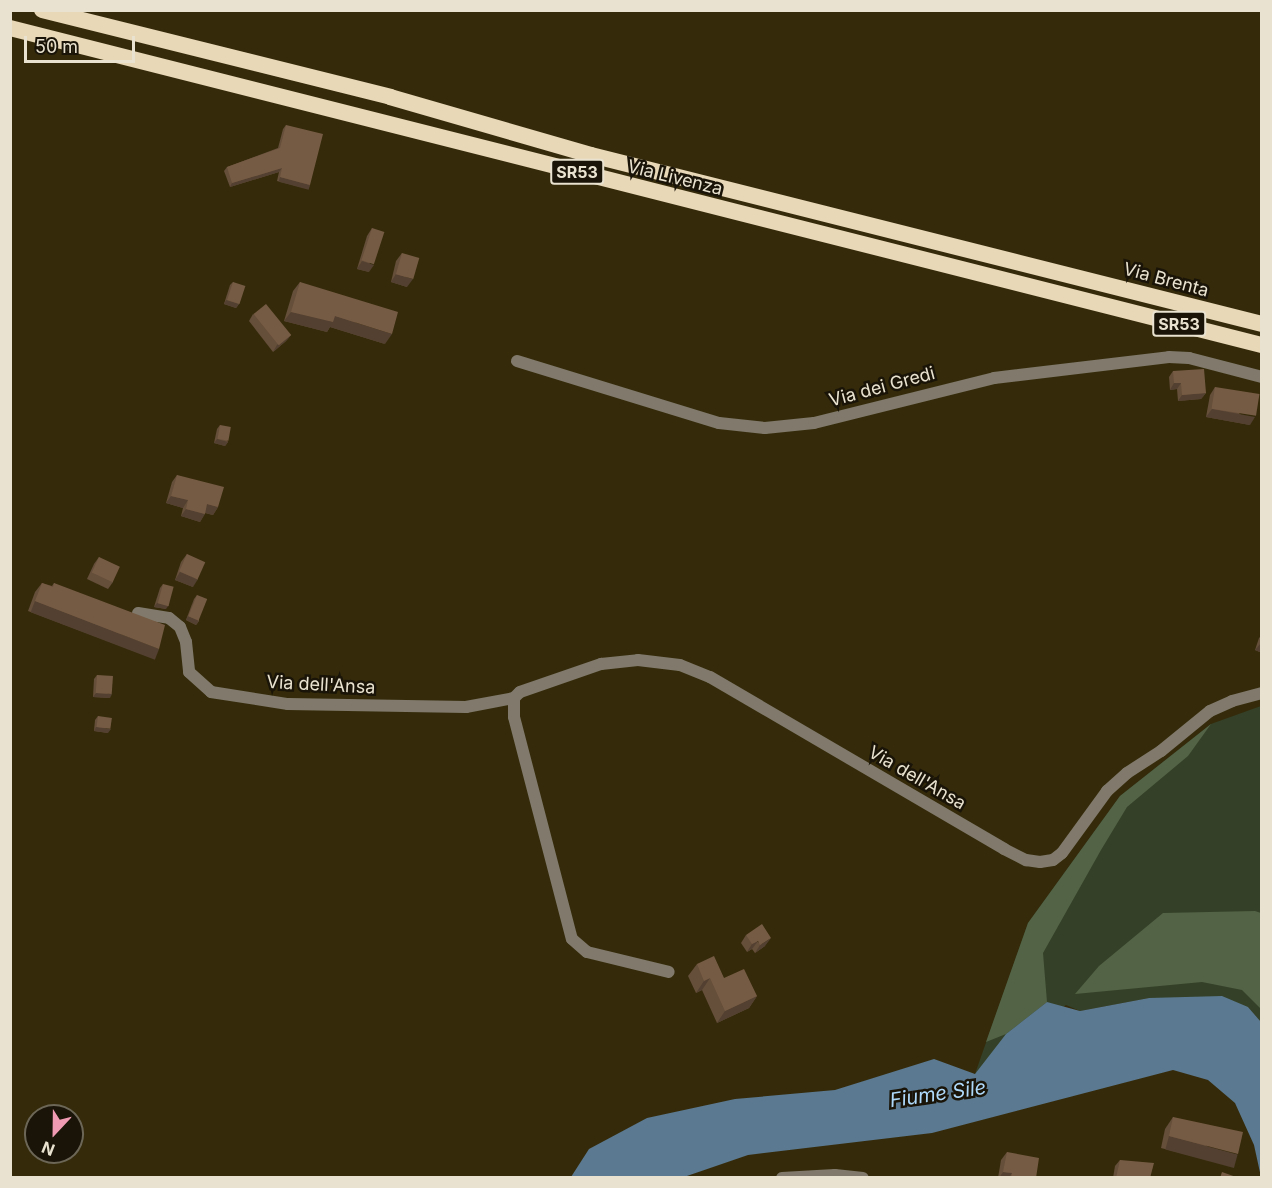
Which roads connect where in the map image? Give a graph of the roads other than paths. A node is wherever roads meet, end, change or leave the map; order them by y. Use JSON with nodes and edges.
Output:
{"nodes":[{"id":1,"x":42,"y":10,"type":"edge"},
{"id":2,"x":10,"y":28,"type":"edge"},
{"id":3,"x":1095,"y":281,"type":"joint"},
{"id":4,"x":1262,"y":324,"type":"edge"},
{"id":5,"x":1262,"y":345,"type":"edge"},
{"id":6,"x":517,"y":361,"type":"dead end"},
{"id":7,"x":1262,"y":377,"type":"edge"},
{"id":8,"x":138,"y":613,"type":"edge"},
{"id":9,"x":1262,"y":693,"type":"edge"},
{"id":10,"x":514,"y":698,"type":"junction"},
{"id":11,"x":669,"y":972,"type":"dead end"},
{"id":12,"x":782,"y":1178,"type":"edge"},
{"id":13,"x":862,"y":1178,"type":"edge"}],
"edges":[{"from":1,"to":3,"type":"highway","name":"Via Livenza","number":"SR53"},
{"from":2,"to":5,"type":"highway","name":"Via Livenza","number":"SR53"},
{"from":3,"to":4,"type":"highway","name":"Via Brenta","number":"SR53"},
{"from":6,"to":7,"type":"street","name":"Via dei Gredi"},
{"from":8,"to":10,"type":"street","name":"Via dell'Ansa"},
{"from":9,"to":10,"type":"street","name":"Via dell'Ansa"},
{"from":10,"to":11,"type":"street"},
{"from":12,"to":13,"type":"street"}]}
